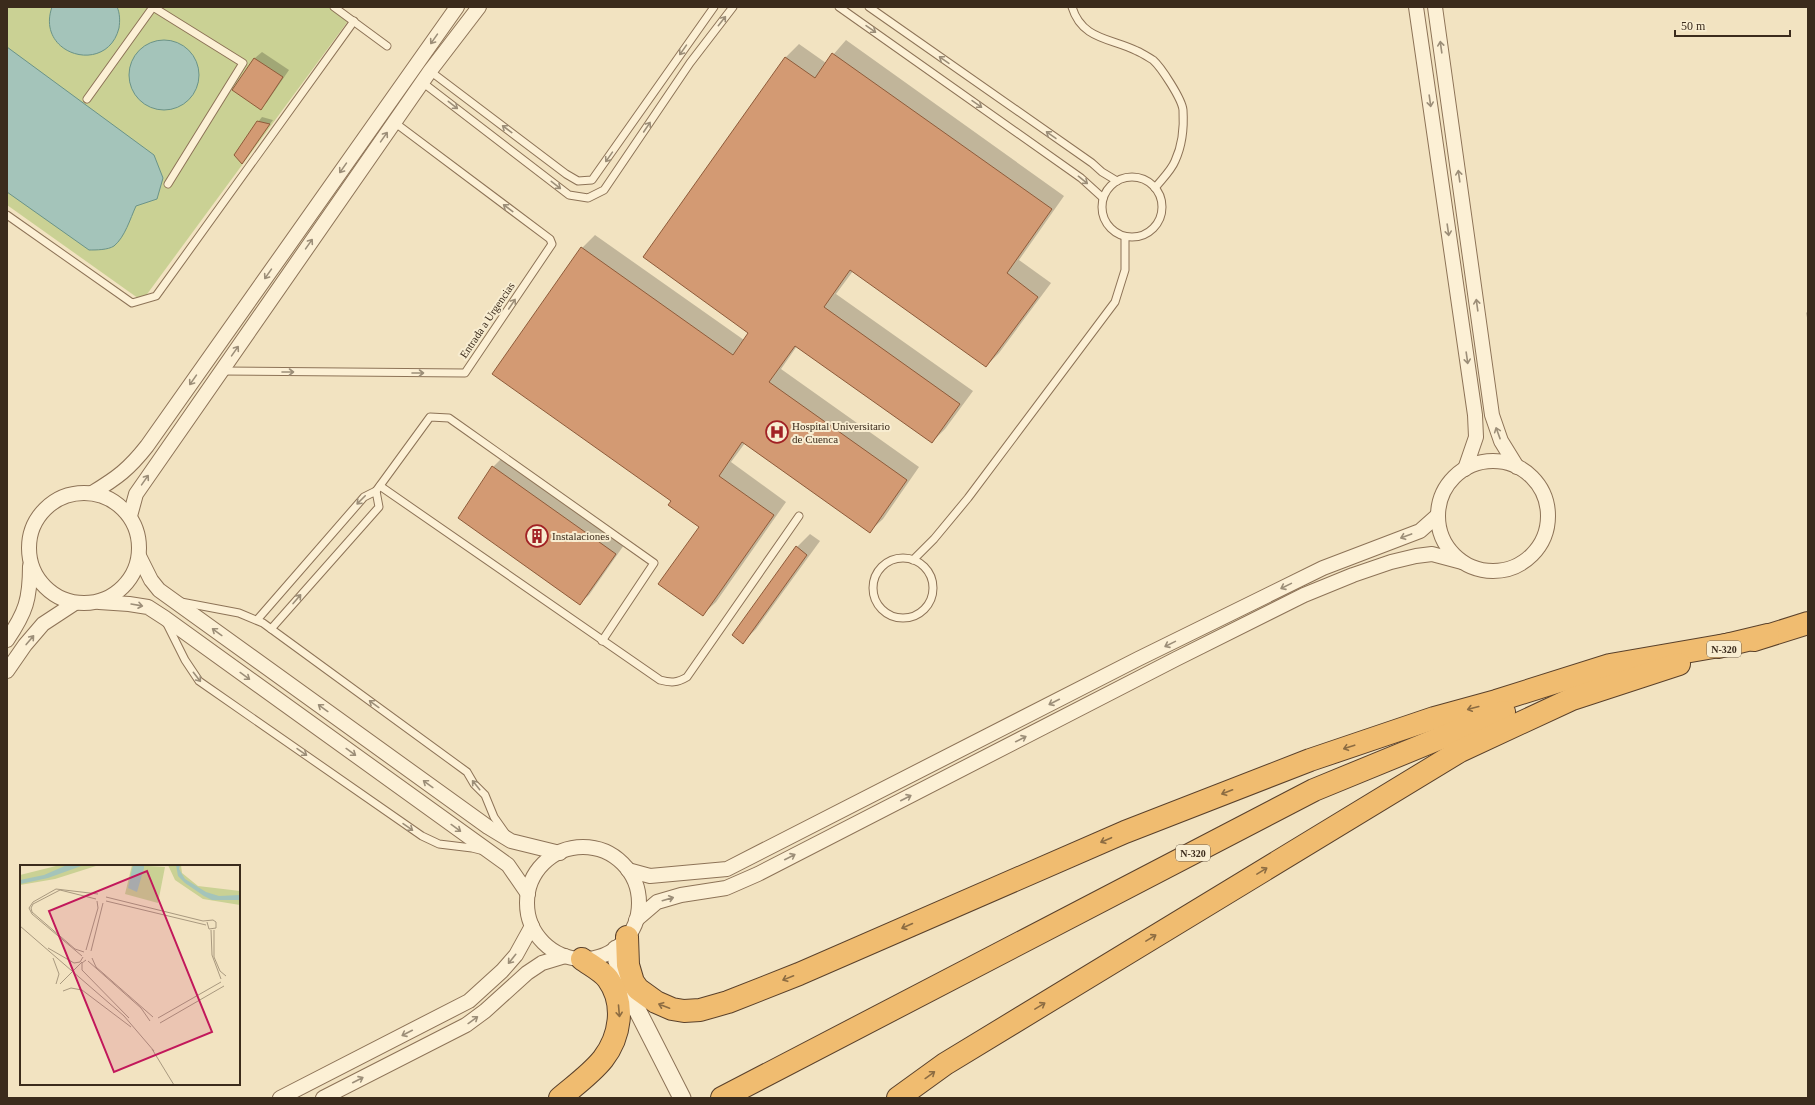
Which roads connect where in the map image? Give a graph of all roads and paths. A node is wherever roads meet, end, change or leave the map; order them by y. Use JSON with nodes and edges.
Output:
{"nodes":[{"id":1,"x":153,"y":7,"type":"edge"},
{"id":2,"x":334,"y":7,"type":"edge"},
{"id":3,"x":457,"y":7,"type":"edge"},
{"id":4,"x":479,"y":7,"type":"edge"},
{"id":5,"x":714,"y":7,"type":"edge"},
{"id":6,"x":733,"y":7,"type":"edge"},
{"id":7,"x":839,"y":7,"type":"edge"},
{"id":8,"x":869,"y":7,"type":"edge"},
{"id":9,"x":1072,"y":7,"type":"edge"},
{"id":10,"x":1416,"y":7,"type":"edge"},
{"id":11,"x":1435,"y":7,"type":"edge"},
{"id":12,"x":354,"y":21,"type":"junction"},
{"id":13,"x":387,"y":46,"type":"dead end"},
{"id":14,"x":426,"y":76,"type":"junction"},
{"id":15,"x":87,"y":99,"type":"dead end"},
{"id":16,"x":394,"y":122,"type":"junction"},
{"id":17,"x":1117,"y":181,"type":"junction"},
{"id":18,"x":168,"y":184,"type":"dead end"},
{"id":19,"x":1155,"y":188,"type":"junction"},
{"id":20,"x":1103,"y":198,"type":"junction"},
{"id":21,"x":7,"y":215,"type":"edge"},
{"id":22,"x":1125,"y":237,"type":"junction"},
{"id":23,"x":221,"y":371,"type":"junction"},
{"id":24,"x":1517,"y":467,"type":"junction"},
{"id":25,"x":1466,"y":469,"type":"junction"},
{"id":26,"x":378,"y":488,"type":"junction"},
{"id":27,"x":92,"y":493,"type":"junction"},
{"id":28,"x":1438,"y":515,"type":"junction"},
{"id":29,"x":130,"y":516,"type":"junction"},
{"id":30,"x":799,"y":516,"type":"dead end"},
{"id":31,"x":139,"y":556,"type":"junction"},
{"id":32,"x":30,"y":560,"type":"junction"},
{"id":33,"x":913,"y":560,"type":"junction"},
{"id":34,"x":1462,"y":562,"type":"junction"},
{"id":35,"x":174,"y":600,"type":"junction"},
{"id":36,"x":98,"y":602,"type":"junction"},
{"id":37,"x":76,"y":603,"type":"junction"},
{"id":38,"x":165,"y":618,"type":"junction"},
{"id":39,"x":257,"y":620,"type":"junction"},
{"id":40,"x":1808,"y":623,"type":"edge"},
{"id":41,"x":271,"y":629,"type":"junction"},
{"id":42,"x":1768,"y":635,"type":"junction"},
{"id":43,"x":7,"y":640,"type":"edge"},
{"id":44,"x":602,"y":640,"type":"junction"},
{"id":45,"x":1731,"y":644,"type":"junction"},
{"id":46,"x":1676,"y":659,"type":"junction"},
{"id":47,"x":7,"y":671,"type":"edge"},
{"id":48,"x":511,"y":841,"type":"junction"},
{"id":49,"x":560,"y":853,"type":"junction"},
{"id":50,"x":495,"y":856,"type":"junction"},
{"id":51,"x":628,"y":870,"type":"junction"},
{"id":52,"x":528,"y":894,"type":"junction"},
{"id":53,"x":532,"y":926,"type":"junction"},
{"id":54,"x":626,"y":935,"type":"junction"},
{"id":55,"x":580,"y":958,"type":"junction"},
{"id":56,"x":625,"y":986,"type":"junction"},
{"id":57,"x":280,"y":1098,"type":"edge"},
{"id":58,"x":323,"y":1098,"type":"edge"},
{"id":59,"x":560,"y":1098,"type":"edge"},
{"id":60,"x":682,"y":1098,"type":"edge"},
{"id":61,"x":722,"y":1098,"type":"edge"},
{"id":62,"x":898,"y":1098,"type":"edge"}],
"edges":[{"from":1,"to":15,"type":"lane"},
{"from":1,"to":18,"type":"lane"},
{"from":2,"to":12,"type":"lane"},
{"from":3,"to":27,"type":"street","one_way":true},
{"from":4,"to":14,"type":"street"},
{"from":5,"to":14,"type":"lane","one_way":true},
{"from":14,"to":6,"type":"lane","one_way":true},
{"from":7,"to":20,"type":"lane","one_way":true},
{"from":17,"to":8,"type":"lane","one_way":true},
{"from":9,"to":19,"type":"lane"},
{"from":10,"to":25,"type":"street","one_way":true},
{"from":24,"to":11,"type":"street","one_way":true},
{"from":12,"to":13,"type":"lane"},
{"from":12,"to":21,"type":"lane"},
{"from":14,"to":16,"type":"street"},
{"from":23,"to":16,"type":"street","one_way":true},
{"from":23,"to":16,"type":"lane","name":"Entrada a Urgencias","one_way":true},
{"from":17,"to":19,"type":"lane"},
{"from":17,"to":20,"type":"lane"},
{"from":19,"to":22,"type":"lane"},
{"from":20,"to":22,"type":"lane"},
{"from":22,"to":33,"type":"lane"},
{"from":29,"to":23,"type":"street","one_way":true},
{"from":24,"to":25,"type":"street"},
{"from":24,"to":34,"type":"street"},
{"from":25,"to":28,"type":"street"},
{"from":26,"to":39,"type":"lane","one_way":true},
{"from":41,"to":26,"type":"lane","one_way":true},
{"from":26,"to":44,"type":"lane"},
{"from":26,"to":44,"type":"lane"},
{"from":27,"to":29,"type":"street"},
{"from":27,"to":32,"type":"street"},
{"from":28,"to":34,"type":"street"},
{"from":28,"to":51,"type":"street","one_way":true},
{"from":29,"to":31,"type":"street"},
{"from":30,"to":44,"type":"lane"},
{"from":31,"to":35,"type":"street"},
{"from":31,"to":36,"type":"street"},
{"from":32,"to":37,"type":"street"},
{"from":32,"to":43,"type":"street"},
{"from":33,"to":33,"type":"lane"},
{"from":54,"to":34,"type":"street","one_way":true},
{"from":35,"to":39,"type":"lane"},
{"from":48,"to":35,"type":"street","one_way":true},
{"from":36,"to":37,"type":"street"},
{"from":36,"to":38,"type":"street","one_way":true},
{"from":47,"to":37,"type":"street","one_way":true},
{"from":38,"to":50,"type":"street","one_way":true},
{"from":38,"to":50,"type":"lane","one_way":true},
{"from":39,"to":41,"type":"lane"},
{"from":40,"to":42,"type":"highway","number":"N-320"},
{"from":48,"to":41,"type":"lane","one_way":true},
{"from":42,"to":45,"type":"highway","number":"N-320"},
{"from":42,"to":46,"type":"highway","number":"N-320"},
{"from":45,"to":46,"type":"highway","number":"N-320"},
{"from":45,"to":61,"type":"highway","number":"N-320"},
{"from":46,"to":54,"type":"highway","one_way":true},
{"from":62,"to":46,"type":"highway","one_way":true},
{"from":48,"to":49,"type":"street"},
{"from":49,"to":51,"type":"street"},
{"from":49,"to":52,"type":"street"},
{"from":50,"to":52,"type":"street"},
{"from":51,"to":54,"type":"street"},
{"from":52,"to":53,"type":"street"},
{"from":53,"to":55,"type":"street"},
{"from":53,"to":57,"type":"street","one_way":true},
{"from":54,"to":55,"type":"street"},
{"from":54,"to":56,"type":"street"},
{"from":55,"to":56,"type":"street"},
{"from":58,"to":55,"type":"street","one_way":true},
{"from":55,"to":59,"type":"highway","one_way":true},
{"from":56,"to":60,"type":"street"}]}
